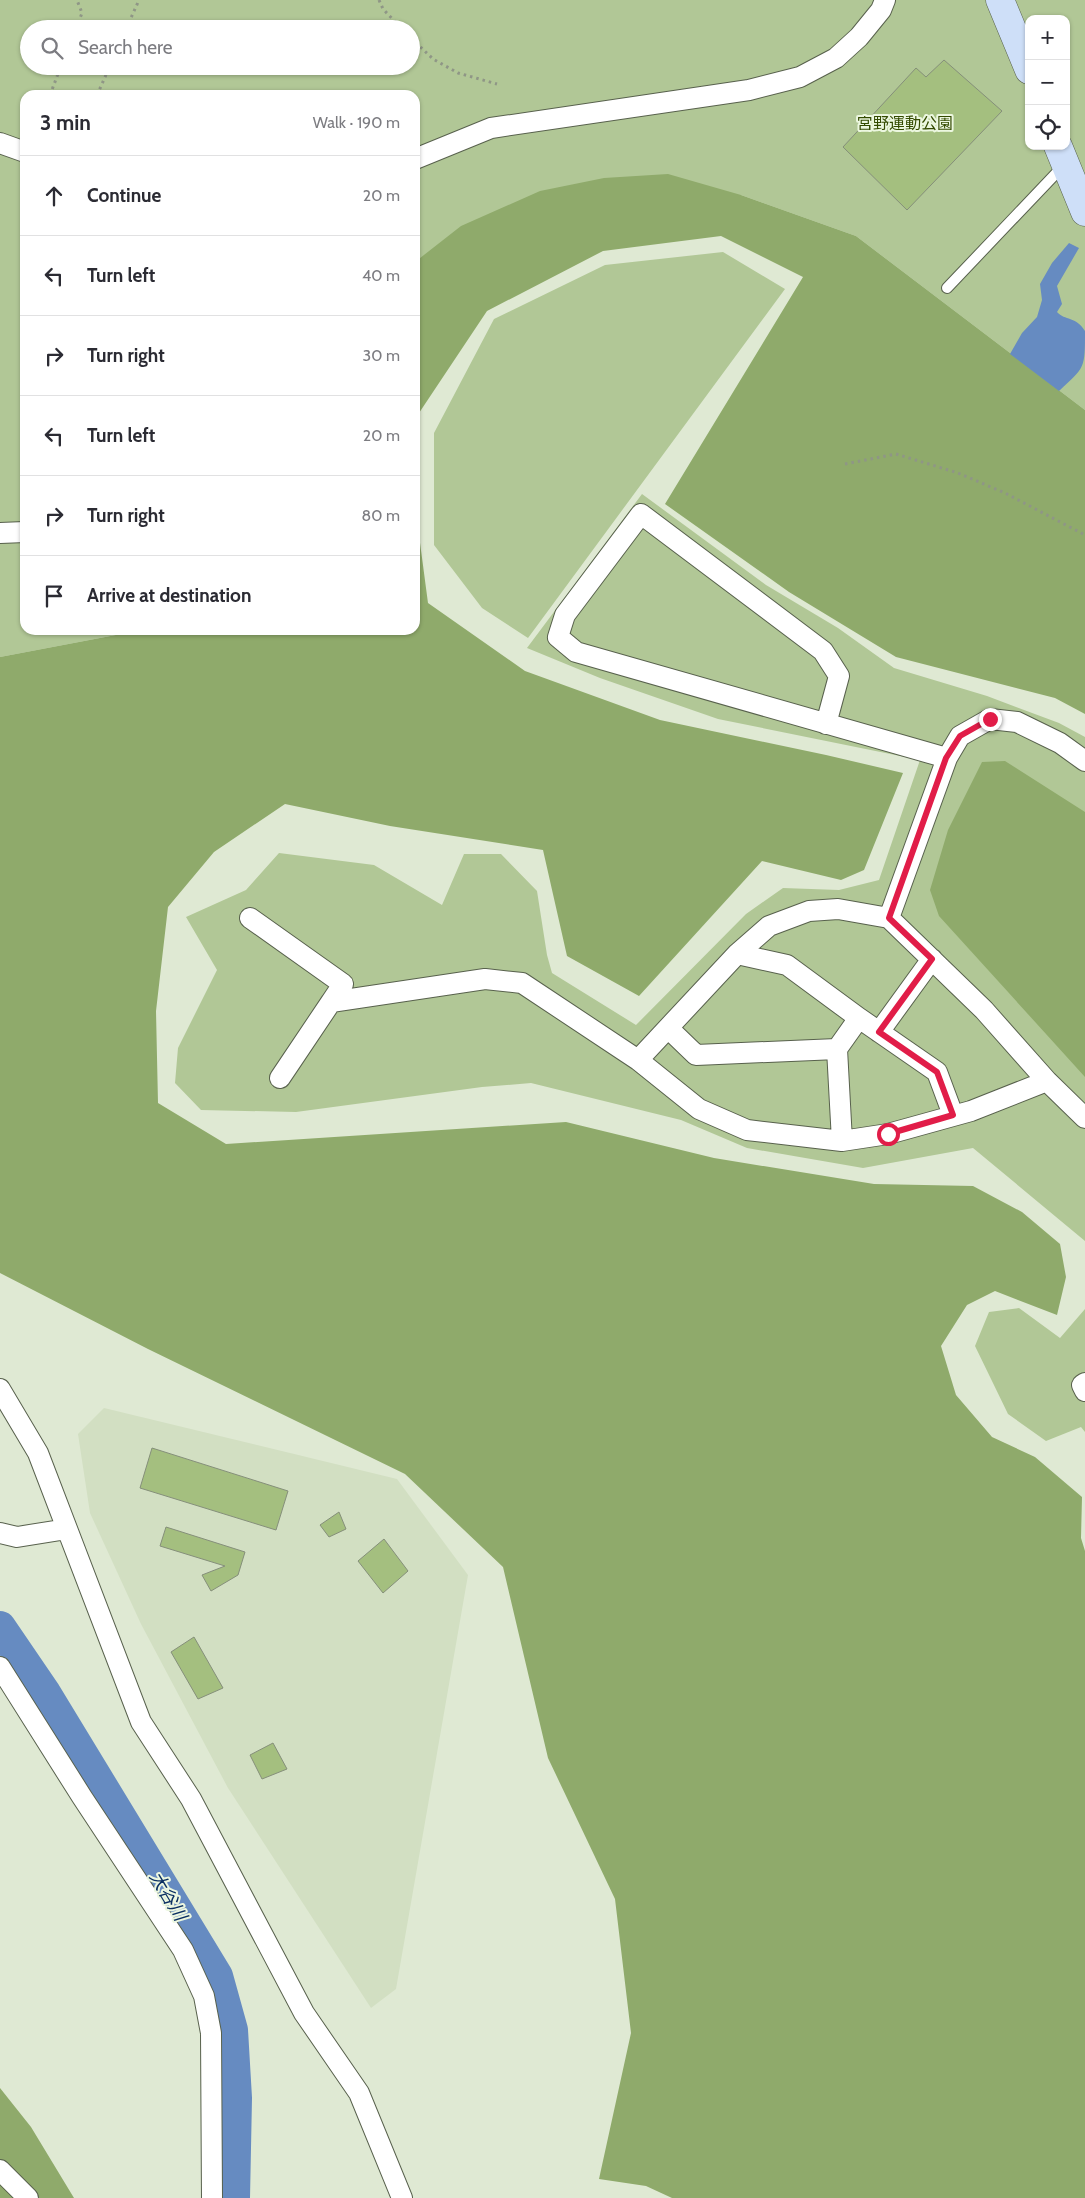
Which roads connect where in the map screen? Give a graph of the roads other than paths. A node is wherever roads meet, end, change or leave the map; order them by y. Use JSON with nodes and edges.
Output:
{"nodes":[{"id":1,"x":885,"y":0,"type":"edge"},
{"id":2,"x":1000,"y":0,"type":"edge"},
{"id":3,"x":1025,"y":60,"type":"edge"},
{"id":4,"x":0,"y":143,"type":"edge"},
{"id":5,"x":20,"y":150,"type":"edge"},
{"id":6,"x":1061,"y":155,"type":"edge"},
{"id":7,"x":420,"y":157,"type":"edge"},
{"id":8,"x":1085,"y":212,"type":"edge"},
{"id":9,"x":947,"y":288,"type":"dead end"},
{"id":10,"x":20,"y":532,"type":"edge"},
{"id":11,"x":0,"y":533,"type":"edge"},
{"id":12,"x":826,"y":724,"type":"junction"},
{"id":13,"x":946,"y":758,"type":"junction"},
{"id":14,"x":1085,"y":761,"type":"edge"},
{"id":15,"x":250,"y":918,"type":"dead end"},
{"id":16,"x":889,"y":918,"type":"junction"},
{"id":17,"x":737,"y":954,"type":"junction"},
{"id":18,"x":932,"y":959,"type":"junction"},
{"id":19,"x":331,"y":1002,"type":"junction"},
{"id":20,"x":859,"y":1018,"type":"junction"},
{"id":21,"x":668,"y":1028,"type":"junction"},
{"id":22,"x":879,"y":1032,"type":"junction"},
{"id":23,"x":837,"y":1049,"type":"junction"},
{"id":24,"x":638,"y":1060,"type":"junction"},
{"id":25,"x":280,"y":1078,"type":"dead end"},
{"id":26,"x":1047,"y":1081,"type":"junction"},
{"id":27,"x":953,"y":1115,"type":"junction"},
{"id":28,"x":1085,"y":1118,"type":"edge"},
{"id":29,"x":842,"y":1141,"type":"junction"},
{"id":30,"x":1085,"y":1383,"type":"edge"},
{"id":31,"x":0,"y":1389,"type":"edge"},
{"id":32,"x":1085,"y":1391,"type":"edge"},
{"id":33,"x":67,"y":1529,"type":"junction"},
{"id":34,"x":0,"y":1533,"type":"edge"},
{"id":35,"x":0,"y":1667,"type":"edge"},
{"id":36,"x":0,"y":2170,"type":"edge"},
{"id":37,"x":28,"y":2198,"type":"edge"},
{"id":38,"x":212,"y":2198,"type":"edge"},
{"id":39,"x":402,"y":2198,"type":"edge"}],
"edges":[{"from":1,"to":7,"type":"street"},
{"from":2,"to":3,"type":"street"},
{"from":4,"to":5,"type":"street"},
{"from":6,"to":8,"type":"street"},
{"from":6,"to":9,"type":"lane"},
{"from":10,"to":11,"type":"street"},
{"from":12,"to":12,"type":"street"},
{"from":12,"to":13,"type":"street"},
{"from":13,"to":14,"type":"street"},
{"from":13,"to":16,"type":"street"},
{"from":15,"to":19,"type":"street"},
{"from":16,"to":17,"type":"street"},
{"from":16,"to":18,"type":"street"},
{"from":17,"to":20,"type":"street"},
{"from":17,"to":21,"type":"street"},
{"from":18,"to":22,"type":"street"},
{"from":18,"to":26,"type":"street"},
{"from":19,"to":24,"type":"street"},
{"from":19,"to":25,"type":"street"},
{"from":20,"to":22,"type":"street"},
{"from":20,"to":23,"type":"street"},
{"from":21,"to":23,"type":"street"},
{"from":21,"to":24,"type":"street"},
{"from":22,"to":27,"type":"street"},
{"from":23,"to":29,"type":"street"},
{"from":24,"to":29,"type":"street"},
{"from":26,"to":27,"type":"street"},
{"from":26,"to":28,"type":"street"},
{"from":27,"to":29,"type":"street"},
{"from":30,"to":32,"type":"street"},
{"from":31,"to":33,"type":"street"},
{"from":33,"to":34,"type":"street"},
{"from":33,"to":39,"type":"street"},
{"from":35,"to":38,"type":"street"},
{"from":36,"to":37,"type":"street"}]}
